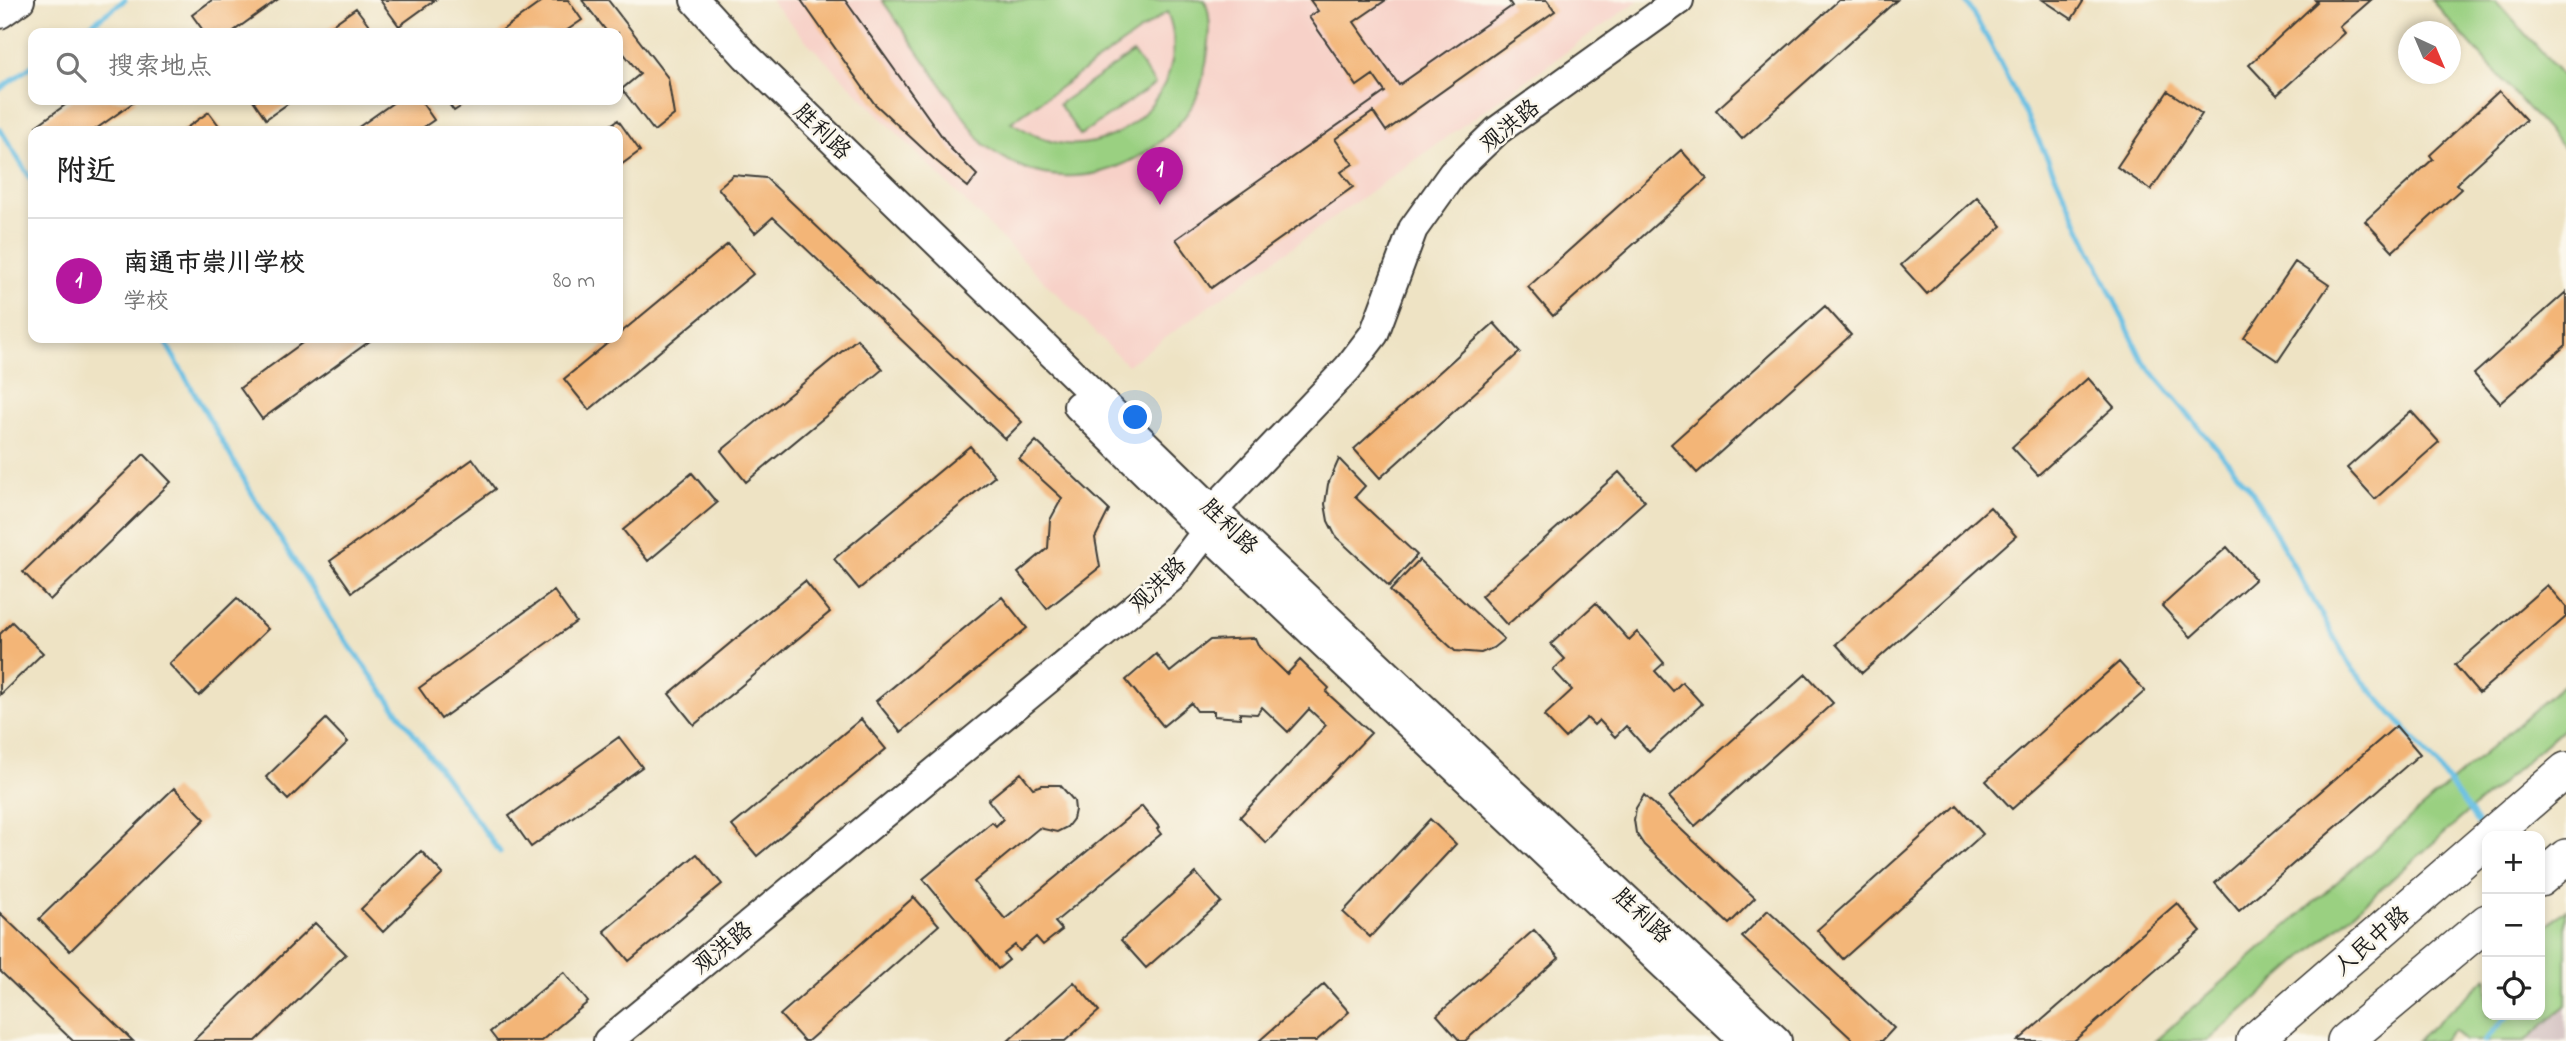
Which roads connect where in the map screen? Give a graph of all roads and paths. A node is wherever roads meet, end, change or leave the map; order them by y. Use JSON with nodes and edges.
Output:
{"nodes":[{"id":1,"x":20,"y":0,"type":"edge"},
{"id":2,"x":673,"y":0,"type":"edge"},
{"id":3,"x":695,"y":0,"type":"edge"},
{"id":4,"x":1679,"y":0,"type":"edge"},
{"id":5,"x":0,"y":14,"type":"edge"},
{"id":6,"x":1209,"y":521,"type":"junction"},
{"id":7,"x":2566,"y":770,"type":"edge"},
{"id":8,"x":2497,"y":831,"type":"edge"},
{"id":9,"x":2482,"y":844,"type":"edge"},
{"id":10,"x":2566,"y":857,"type":"edge"},
{"id":11,"x":2545,"y":875,"type":"edge"},
{"id":12,"x":2482,"y":926,"type":"edge"},
{"id":13,"x":608,"y":1041,"type":"edge"},
{"id":14,"x":1744,"y":1041,"type":"edge"},
{"id":15,"x":1777,"y":1041,"type":"edge"},
{"id":16,"x":2254,"y":1041,"type":"edge"},
{"id":17,"x":2345,"y":1041,"type":"edge"}],
"edges":[{"from":1,"to":5,"type":"street"},
{"from":2,"to":6,"type":"street","name":"胜利路"},
{"from":3,"to":6,"type":"street","name":"胜利路"},
{"from":4,"to":6,"type":"street","name":"观洪路"},
{"from":6,"to":13,"type":"street","name":"观洪路"},
{"from":6,"to":14,"type":"street","name":"胜利路"},
{"from":6,"to":15,"type":"street","name":"胜利路"},
{"from":7,"to":8,"type":"main road","name":"人民中路"},
{"from":9,"to":16,"type":"main road","name":"人民中路"},
{"from":10,"to":11,"type":"main road"},
{"from":12,"to":17,"type":"main road"}]}
